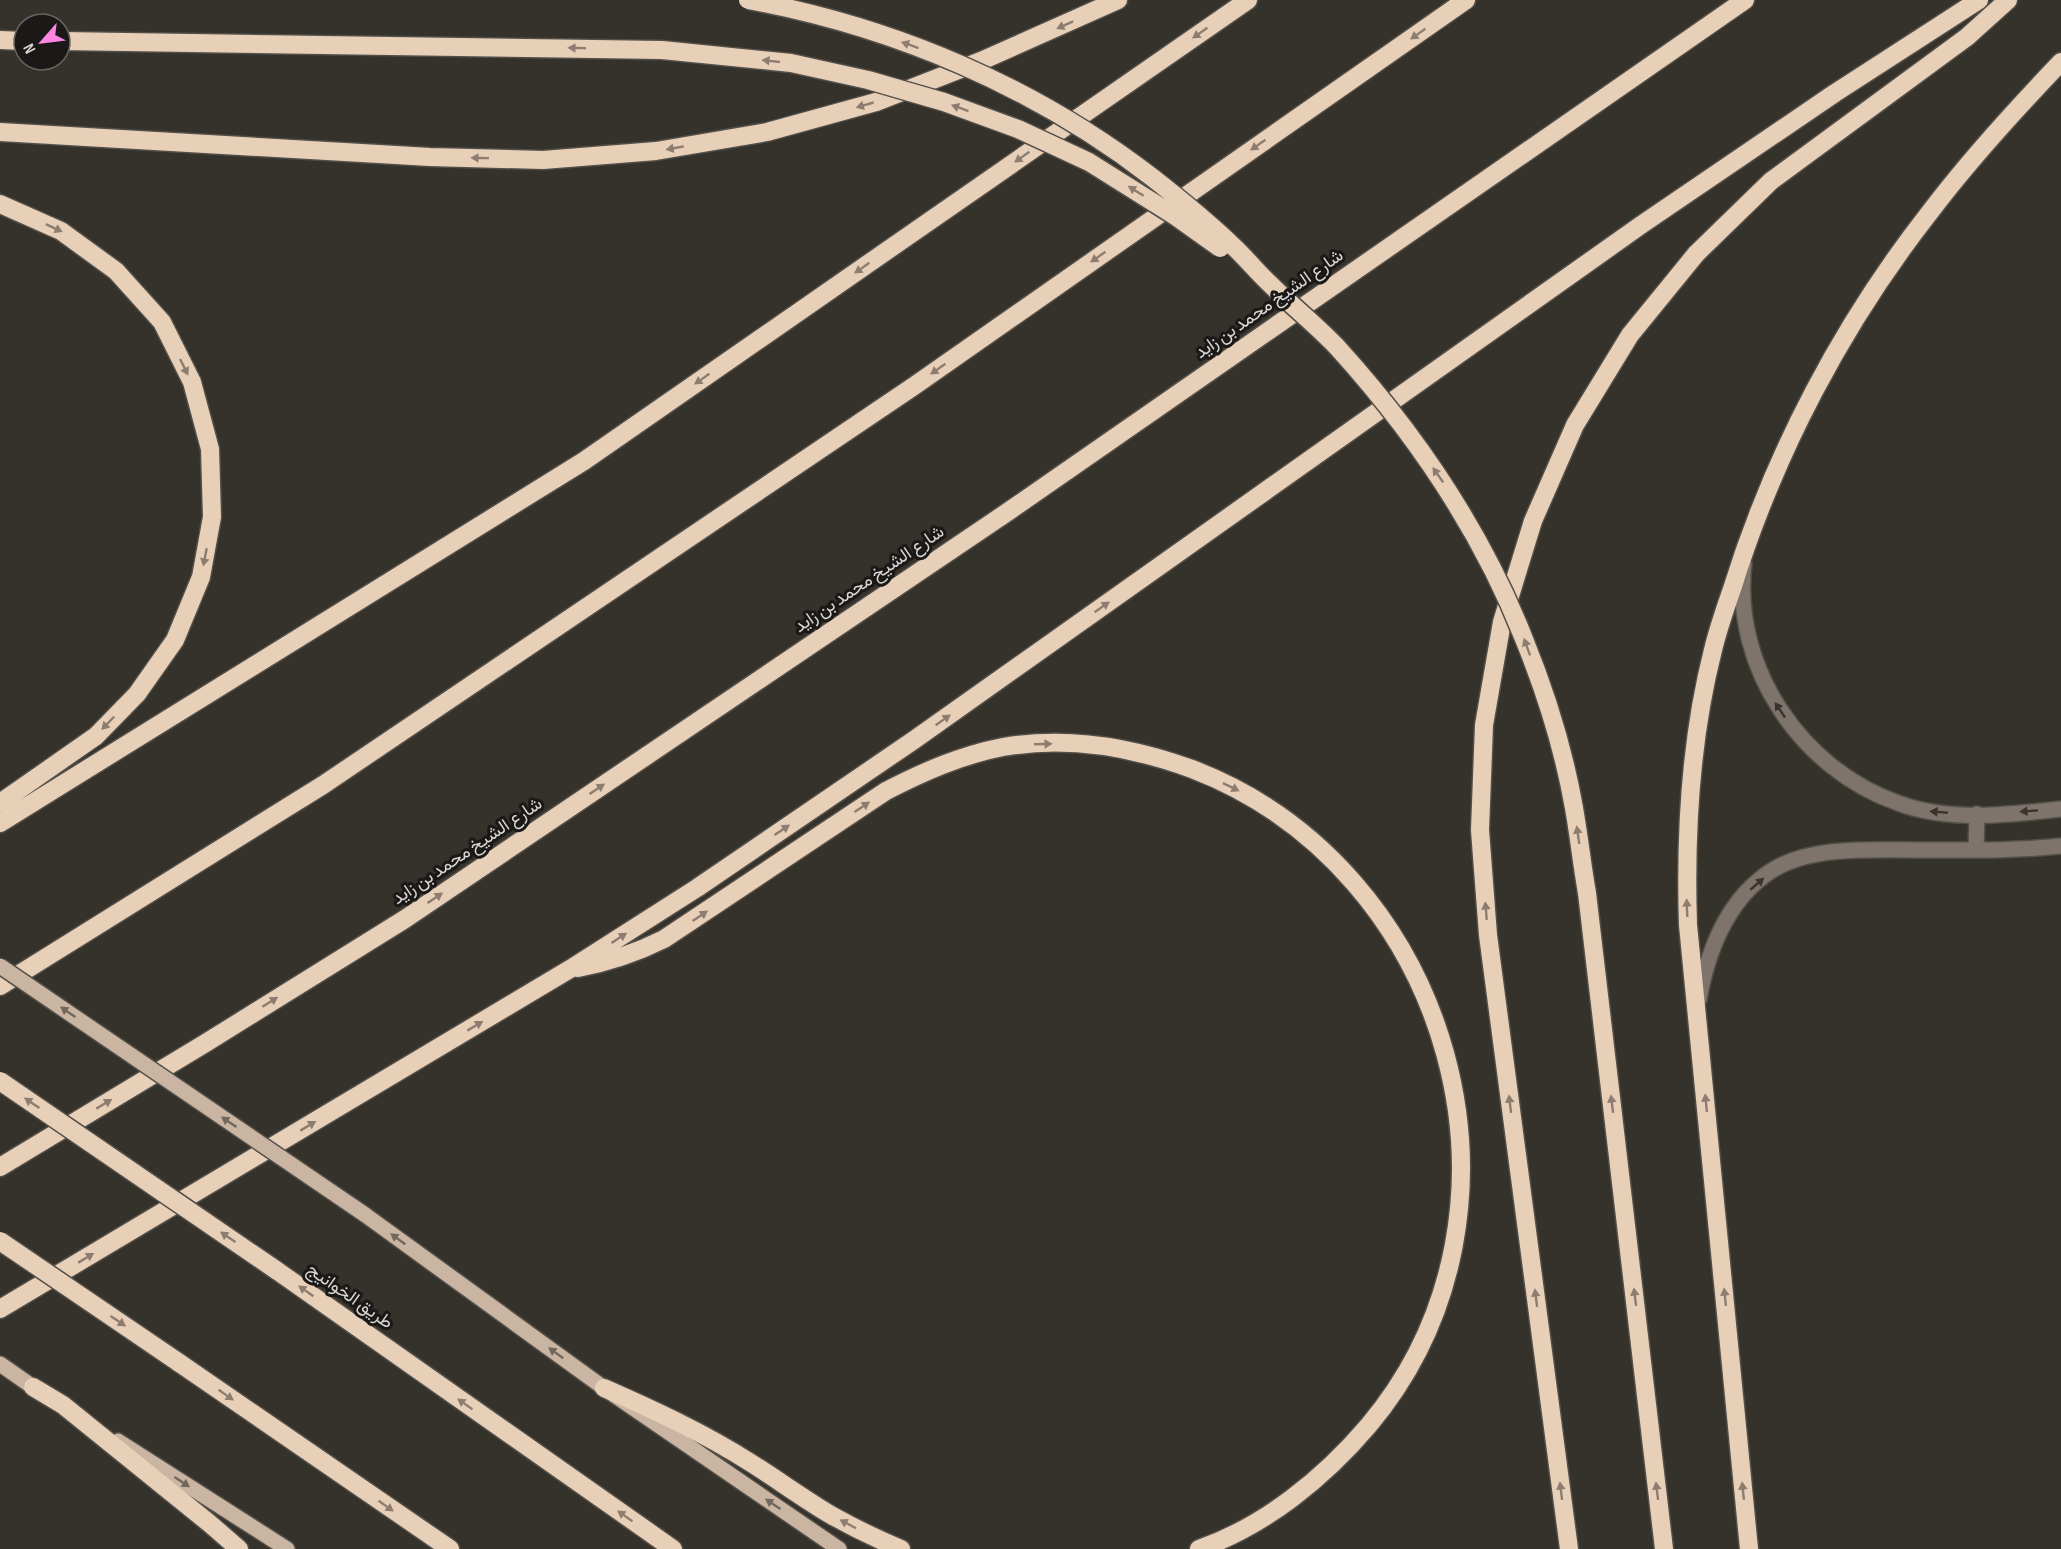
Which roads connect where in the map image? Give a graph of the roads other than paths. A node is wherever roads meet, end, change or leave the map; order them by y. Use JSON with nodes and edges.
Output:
{"nodes":[{"id":1,"x":748,"y":0,"type":"edge"},
{"id":2,"x":1118,"y":0,"type":"edge"},
{"id":3,"x":1248,"y":0,"type":"edge"},
{"id":4,"x":1466,"y":0,"type":"edge"},
{"id":5,"x":1745,"y":0,"type":"edge"},
{"id":6,"x":1979,"y":0,"type":"edge"},
{"id":7,"x":2008,"y":0,"type":"edge"},
{"id":8,"x":72,"y":41,"type":"edge"},
{"id":9,"x":2061,"y":62,"type":"edge"},
{"id":10,"x":0,"y":132,"type":"edge"},
{"id":11,"x":0,"y":204,"type":"edge"},
{"id":12,"x":1270,"y":284,"type":"junction"},
{"id":13,"x":1747,"y":540,"type":"junction"},
{"id":14,"x":0,"y":803,"type":"edge"},
{"id":15,"x":2061,"y":809,"type":"edge"},
{"id":16,"x":1977,"y":814,"type":"junction"},
{"id":17,"x":0,"y":824,"type":"edge"},
{"id":18,"x":2061,"y":846,"type":"edge"},
{"id":19,"x":1976,"y":850,"type":"junction"},
{"id":20,"x":0,"y":966,"type":"edge"},
{"id":21,"x":570,"y":969,"type":"junction"},
{"id":22,"x":0,"y":986,"type":"edge"},
{"id":23,"x":1699,"y":1030,"type":"junction"},
{"id":24,"x":0,"y":1081,"type":"edge"},
{"id":25,"x":0,"y":1167,"type":"edge"},
{"id":26,"x":0,"y":1241,"type":"edge"},
{"id":27,"x":0,"y":1309,"type":"edge"},
{"id":28,"x":0,"y":1364,"type":"edge"},
{"id":29,"x":33,"y":1387,"type":"joint"},
{"id":30,"x":604,"y":1388,"type":"junction"},
{"id":31,"x":63,"y":1405,"type":"junction"},
{"id":32,"x":238,"y":1549,"type":"edge"},
{"id":33,"x":287,"y":1549,"type":"edge"},
{"id":34,"x":450,"y":1549,"type":"edge"},
{"id":35,"x":673,"y":1549,"type":"edge"},
{"id":36,"x":839,"y":1549,"type":"edge"},
{"id":37,"x":901,"y":1549,"type":"edge"},
{"id":38,"x":1199,"y":1549,"type":"edge"},
{"id":39,"x":1569,"y":1549,"type":"edge"},
{"id":40,"x":1664,"y":1549,"type":"edge"},
{"id":41,"x":1749,"y":1549,"type":"edge"}],
"edges":[{"from":12,"to":1,"type":"highway","one_way":true,"bridge":true},
{"from":2,"to":10,"type":"highway","one_way":true},
{"from":3,"to":17,"type":"highway","one_way":true},
{"from":4,"to":22,"type":"highway","one_way":true},
{"from":25,"to":5,"type":"highway","name":"شارع الشيخ محمد بن زايد","one_way":true},
{"from":21,"to":6,"type":"highway","one_way":true},
{"from":39,"to":7,"type":"highway","one_way":true},
{"from":12,"to":8,"type":"highway","one_way":true,"bridge":true},
{"from":9,"to":13,"type":"highway"},
{"from":11,"to":14,"type":"highway","one_way":true},
{"from":40,"to":12,"type":"highway","one_way":true,"bridge":true},
{"from":16,"to":13,"type":"lane","one_way":true},
{"from":23,"to":13,"type":"highway","one_way":true},
{"from":15,"to":16,"type":"lane","one_way":true},
{"from":16,"to":19,"type":"lane"},
{"from":18,"to":19,"type":"lane"},
{"from":23,"to":19,"type":"lane","one_way":true},
{"from":30,"to":20,"type":"main road","one_way":true,"bridge":true},
{"from":27,"to":21,"type":"highway","one_way":true},
{"from":21,"to":38,"type":"highway","one_way":true},
{"from":41,"to":23,"type":"highway","one_way":true},
{"from":35,"to":24,"type":"highway","name":"طريق الخوانيج","one_way":true,"bridge":true},
{"from":26,"to":34,"type":"highway","one_way":true,"bridge":true},
{"from":28,"to":29,"type":"main road"},
{"from":29,"to":31,"type":"highway"},
{"from":36,"to":30,"type":"main road","one_way":true},
{"from":37,"to":30,"type":"highway","one_way":true},
{"from":31,"to":32,"type":"highway"},
{"from":31,"to":33,"type":"main road","one_way":true}]}
